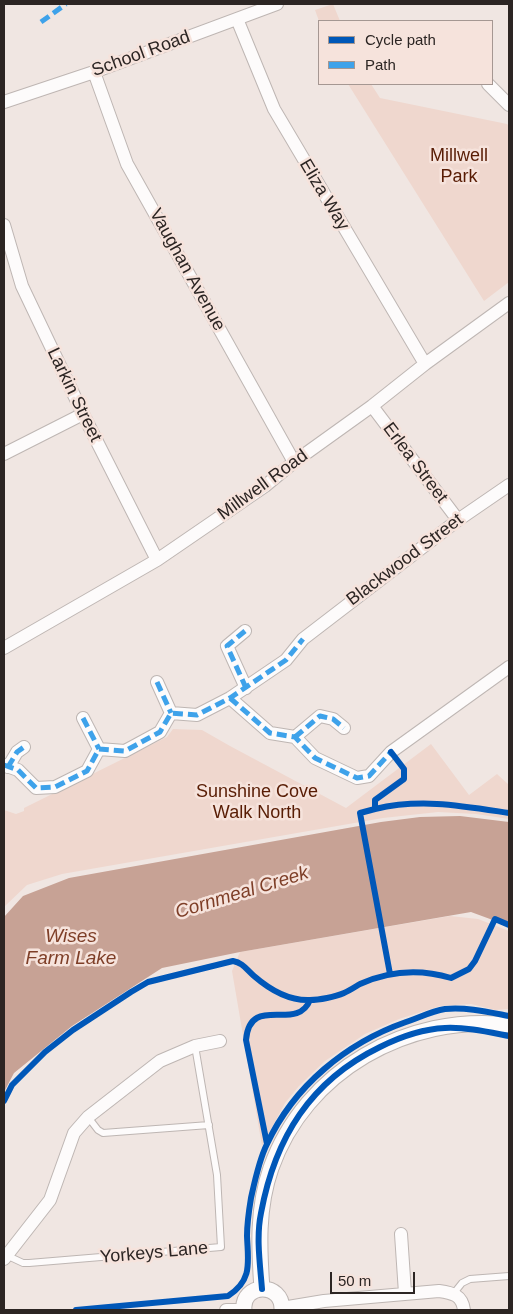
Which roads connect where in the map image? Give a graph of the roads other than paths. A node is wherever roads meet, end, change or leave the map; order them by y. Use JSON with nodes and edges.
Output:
{"nodes":[{"id":1,"x":277,"y":4,"type":"edge"},
{"id":2,"x":237,"y":19,"type":"junction"},
{"id":3,"x":94,"y":72,"type":"junction"},
{"id":4,"x":489,"y":85,"type":"edge"},
{"id":5,"x":4,"y":102,"type":"edge"},
{"id":6,"x":509,"y":105,"type":"edge"},
{"id":7,"x":4,"y":225,"type":"edge"},
{"id":8,"x":509,"y":303,"type":"edge"},
{"id":9,"x":425,"y":364,"type":"junction"},
{"id":10,"x":372,"y":406,"type":"junction"},
{"id":11,"x":83,"y":414,"type":"junction"},
{"id":12,"x":4,"y":454,"type":"edge"},
{"id":13,"x":294,"y":462,"type":"junction"},
{"id":14,"x":509,"y":484,"type":"edge"},
{"id":15,"x":458,"y":520,"type":"junction"},
{"id":16,"x":157,"y":560,"type":"junction"},
{"id":17,"x":245,"y":631,"type":"dead end"},
{"id":18,"x":4,"y":648,"type":"edge"},
{"id":19,"x":509,"y":666,"type":"edge"},
{"id":20,"x":156,"y":682,"type":"dead end"},
{"id":21,"x":246,"y":688,"type":"junction"},
{"id":22,"x":230,"y":698,"type":"junction"},
{"id":23,"x":171,"y":713,"type":"junction"},
{"id":24,"x":83,"y":718,"type":"dead end"},
{"id":25,"x":344,"y":728,"type":"dead end"},
{"id":26,"x":295,"y":737,"type":"junction"},
{"id":27,"x":24,"y":747,"type":"dead end"},
{"id":28,"x":99,"y":749,"type":"junction"},
{"id":29,"x":6,"y":766,"type":"edge"},
{"id":30,"x":509,"y":1025,"type":"edge"},
{"id":31,"x":438,"y":1028,"type":"junction"},
{"id":32,"x":509,"y":1036,"type":"edge"},
{"id":33,"x":220,"y":1042,"type":"dead end"},
{"id":34,"x":194,"y":1046,"type":"junction"},
{"id":35,"x":88,"y":1117,"type":"junction"},
{"id":36,"x":209,"y":1125,"type":"junction"},
{"id":37,"x":401,"y":1234,"type":"dead end"},
{"id":38,"x":5,"y":1257,"type":"edge"},
{"id":39,"x":509,"y":1276,"type":"edge"},
{"id":40,"x":262,"y":1289,"type":"junction"},
{"id":41,"x":405,"y":1293,"type":"junction"},
{"id":42,"x":454,"y":1294,"type":"junction"},
{"id":43,"x":282,"y":1309,"type":"edge"},
{"id":44,"x":226,"y":1310,"type":"edge"},
{"id":45,"x":244,"y":1310,"type":"edge"},
{"id":46,"x":464,"y":1310,"type":"edge"}],
"edges":[{"from":1,"to":2,"type":"street","name":"School Road"},
{"from":2,"to":3,"type":"street","name":"School Road"},
{"from":2,"to":9,"type":"street","name":"Eliza Way"},
{"from":3,"to":5,"type":"street","name":"School Road"},
{"from":3,"to":13,"type":"street","name":"Vaughan Avenue"},
{"from":4,"to":6,"type":"street"},
{"from":7,"to":11,"type":"street","name":"Larkin Street"},
{"from":8,"to":9,"type":"street","name":"Millwell Road"},
{"from":9,"to":10,"type":"street","name":"Millwell Road"},
{"from":10,"to":13,"type":"street","name":"Millwell Road"},
{"from":10,"to":15,"type":"street","name":"Erlea Street"},
{"from":11,"to":12,"type":"street"},
{"from":11,"to":16,"type":"street","name":"Larkin Street"},
{"from":13,"to":16,"type":"street","name":"Millwell Road"},
{"from":14,"to":15,"type":"street","name":"Blackwood Street"},
{"from":15,"to":21,"type":"street","name":"Blackwood Street"},
{"from":16,"to":18,"type":"street","name":"Millwell Road"},
{"from":17,"to":21,"type":"street"},
{"from":19,"to":26,"type":"street"},
{"from":20,"to":23,"type":"street"},
{"from":21,"to":22,"type":"street","name":"Blackwood Street"},
{"from":22,"to":23,"type":"street","name":"Blackwood Street"},
{"from":22,"to":26,"type":"street"},
{"from":23,"to":28,"type":"street"},
{"from":24,"to":28,"type":"street"},
{"from":25,"to":26,"type":"street"},
{"from":27,"to":29,"type":"street"},
{"from":28,"to":29,"type":"street"},
{"from":30,"to":31,"type":"street"},
{"from":31,"to":32,"type":"street"},
{"from":31,"to":40,"type":"street"},
{"from":33,"to":34,"type":"street"},
{"from":34,"to":35,"type":"street"},
{"from":34,"to":36,"type":"lane","name":"Yorkeys Lane"},
{"from":35,"to":36,"type":"lane"},
{"from":35,"to":38,"type":"street"},
{"from":36,"to":38,"type":"lane","name":"Yorkeys Lane"},
{"from":37,"to":41,"type":"street"},
{"from":39,"to":42,"type":"lane"},
{"from":40,"to":43,"type":"street"},
{"from":40,"to":45,"type":"street"},
{"from":41,"to":42,"type":"street"},
{"from":41,"to":43,"type":"street"},
{"from":42,"to":46,"type":"street"},
{"from":44,"to":45,"type":"street"}]}
